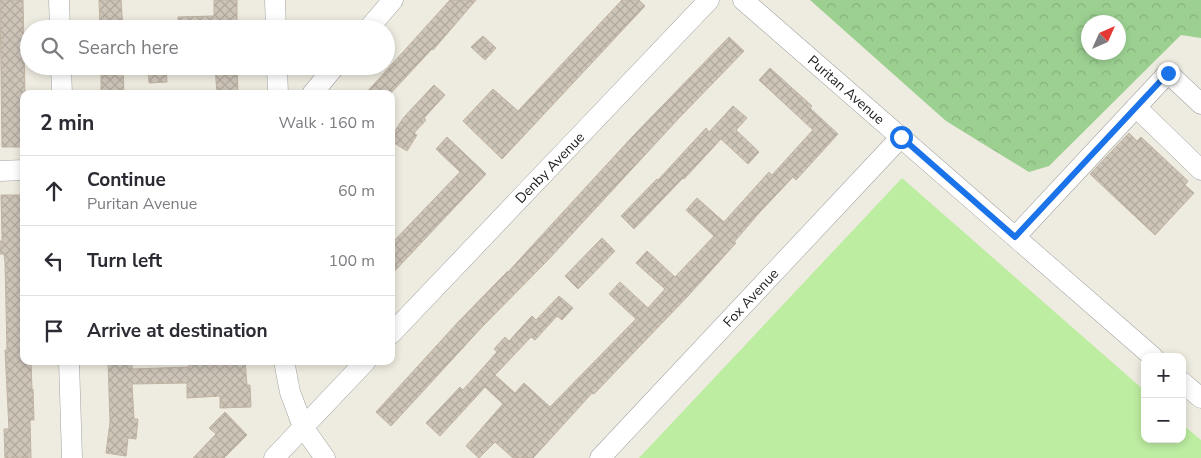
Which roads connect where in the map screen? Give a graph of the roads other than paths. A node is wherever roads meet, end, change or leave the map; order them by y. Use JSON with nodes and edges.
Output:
{"nodes":[{"id":1,"x":59,"y":0,"type":"edge"},
{"id":2,"x":275,"y":0,"type":"edge"},
{"id":3,"x":392,"y":0,"type":"edge"},
{"id":4,"x":709,"y":0,"type":"edge"},
{"id":5,"x":743,"y":0,"type":"edge"},
{"id":6,"x":60,"y":20,"type":"edge"},
{"id":7,"x":276,"y":20,"type":"edge"},
{"id":8,"x":375,"y":20,"type":"edge"},
{"id":9,"x":61,"y":75,"type":"edge"},
{"id":10,"x":277,"y":75,"type":"edge"},
{"id":11,"x":328,"y":75,"type":"edge"},
{"id":12,"x":62,"y":90,"type":"edge"},
{"id":13,"x":278,"y":90,"type":"edge"},
{"id":14,"x":315,"y":90,"type":"edge"},
{"id":15,"x":1201,"y":104,"type":"edge"},
{"id":16,"x":1136,"y":107,"type":"junction"},
{"id":17,"x":901,"y":137,"type":"junction"},
{"id":18,"x":20,"y":170,"type":"edge"},
{"id":19,"x":1201,"y":170,"type":"edge"},
{"id":20,"x":0,"y":171,"type":"edge"},
{"id":21,"x":1015,"y":237,"type":"junction"},
{"id":22,"x":395,"y":330,"type":"edge"},
{"id":23,"x":1148,"y":353,"type":"edge"},
{"id":24,"x":69,"y":365,"type":"edge"},
{"id":25,"x":285,"y":365,"type":"edge"},
{"id":26,"x":362,"y":365,"type":"edge"},
{"id":27,"x":1186,"y":385,"type":"edge"},
{"id":28,"x":1201,"y":398,"type":"edge"},
{"id":29,"x":303,"y":427,"type":"junction"},
{"id":30,"x":72,"y":458,"type":"edge"},
{"id":31,"x":274,"y":458,"type":"edge"},
{"id":32,"x":325,"y":458,"type":"edge"},
{"id":33,"x":600,"y":458,"type":"edge"}],
"edges":[{"from":1,"to":6,"type":"street"},
{"from":2,"to":7,"type":"street"},
{"from":3,"to":8,"type":"street"},
{"from":4,"to":22,"type":"street","name":"Denby Avenue"},
{"from":5,"to":17,"type":"street","name":"Puritan Avenue"},
{"from":9,"to":12,"type":"street"},
{"from":10,"to":13,"type":"street"},
{"from":11,"to":14,"type":"street"},
{"from":15,"to":16,"type":"street"},
{"from":16,"to":19,"type":"street"},
{"from":16,"to":21,"type":"street"},
{"from":17,"to":21,"type":"street","name":"Puritan Avenue"},
{"from":17,"to":33,"type":"street","name":"Fox Avenue"},
{"from":18,"to":20,"type":"street"},
{"from":21,"to":23,"type":"street","name":"Puritan Avenue"},
{"from":24,"to":30,"type":"street"},
{"from":25,"to":29,"type":"street"},
{"from":26,"to":29,"type":"street"},
{"from":27,"to":28,"type":"street"},
{"from":29,"to":31,"type":"street"},
{"from":29,"to":32,"type":"street"}]}
